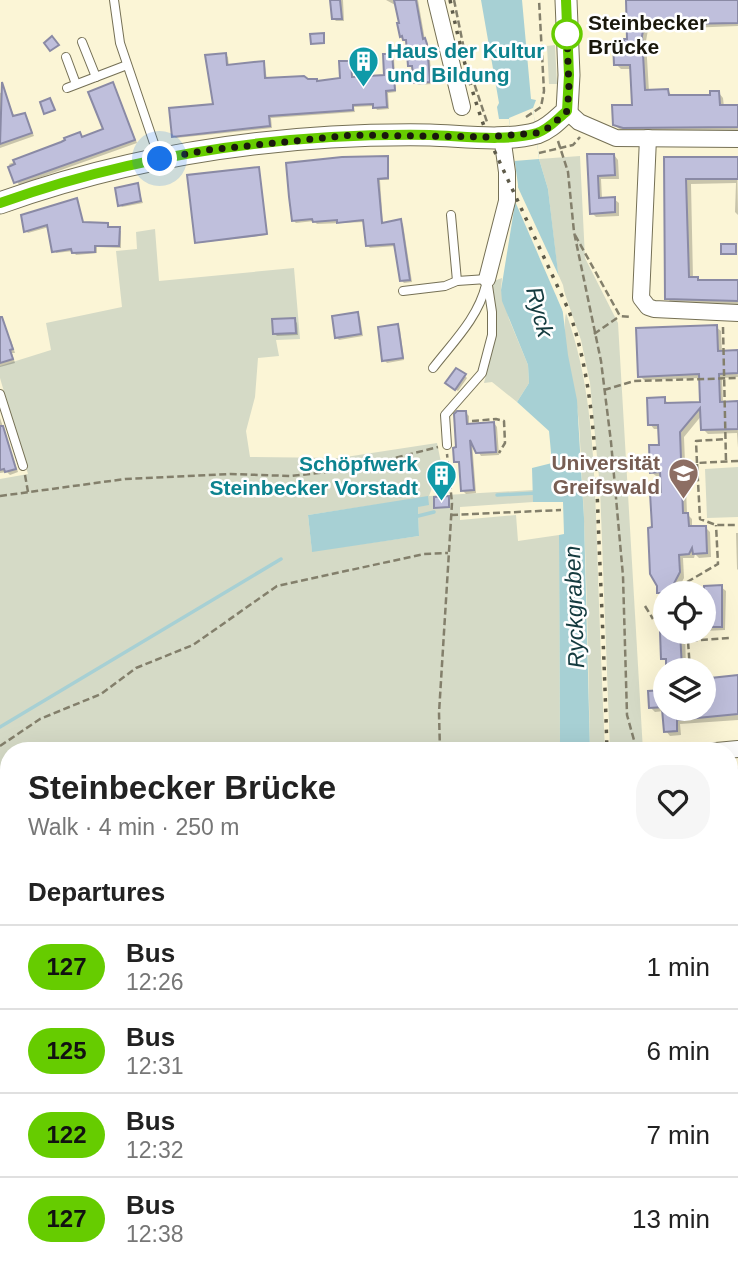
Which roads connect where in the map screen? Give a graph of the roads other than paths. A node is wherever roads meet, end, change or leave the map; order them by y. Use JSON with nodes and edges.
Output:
{"nodes":[{"id":1,"x":114,"y":0,"type":"edge"},
{"id":2,"x":436,"y":0,"type":"edge"},
{"id":3,"x":566,"y":0,"type":"edge"},
{"id":4,"x":82,"y":42,"type":"dead end"},
{"id":5,"x":65,"y":57,"type":"dead end"},
{"id":6,"x":127,"y":65,"type":"junction"},
{"id":7,"x":96,"y":76,"type":"junction"},
{"id":8,"x":76,"y":84,"type":"junction"},
{"id":9,"x":67,"y":88,"type":"dead end"},
{"id":10,"x":462,"y":107,"type":"dead end"},
{"id":11,"x":567,"y":111,"type":"junction"},
{"id":12,"x":500,"y":131,"type":"junction"},
{"id":13,"x":648,"y":138,"type":"junction"},
{"id":14,"x":738,"y":139,"type":"edge"},
{"id":15,"x":160,"y":159,"type":"junction"},
{"id":16,"x":0,"y":203,"type":"edge"},
{"id":17,"x":451,"y":215,"type":"dead end"},
{"id":18,"x":487,"y":279,"type":"junction"},
{"id":19,"x":457,"y":281,"type":"junction"},
{"id":20,"x":403,"y":291,"type":"dead end"},
{"id":21,"x":731,"y":313,"type":"edge"},
{"id":22,"x":433,"y":368,"type":"dead end"},
{"id":23,"x":0,"y":394,"type":"edge"},
{"id":24,"x":2,"y":408,"type":"edge"},
{"id":25,"x":447,"y":446,"type":"road end"},
{"id":26,"x":23,"y":466,"type":"road end"}],
"edges":[{"from":1,"to":6,"type":"lane"},
{"from":2,"to":10,"type":"street"},
{"from":3,"to":11,"type":"main road"},
{"from":4,"to":7,"type":"lane"},
{"from":5,"to":8,"type":"lane"},
{"from":6,"to":7,"type":"lane"},
{"from":6,"to":15,"type":"lane"},
{"from":7,"to":8,"type":"lane"},
{"from":8,"to":9,"type":"lane"},
{"from":11,"to":12,"type":"main road"},
{"from":11,"to":13,"type":"street"},
{"from":12,"to":15,"type":"main road"},
{"from":12,"to":18,"type":"street"},
{"from":13,"to":14,"type":"street"},
{"from":13,"to":21,"type":"street"},
{"from":15,"to":16,"type":"main road"},
{"from":17,"to":19,"type":"lane"},
{"from":18,"to":19,"type":"lane"},
{"from":18,"to":22,"type":"lane"},
{"from":18,"to":25,"type":"lane"},
{"from":19,"to":20,"type":"lane"},
{"from":23,"to":24,"type":"lane"},
{"from":24,"to":26,"type":"lane"}]}
